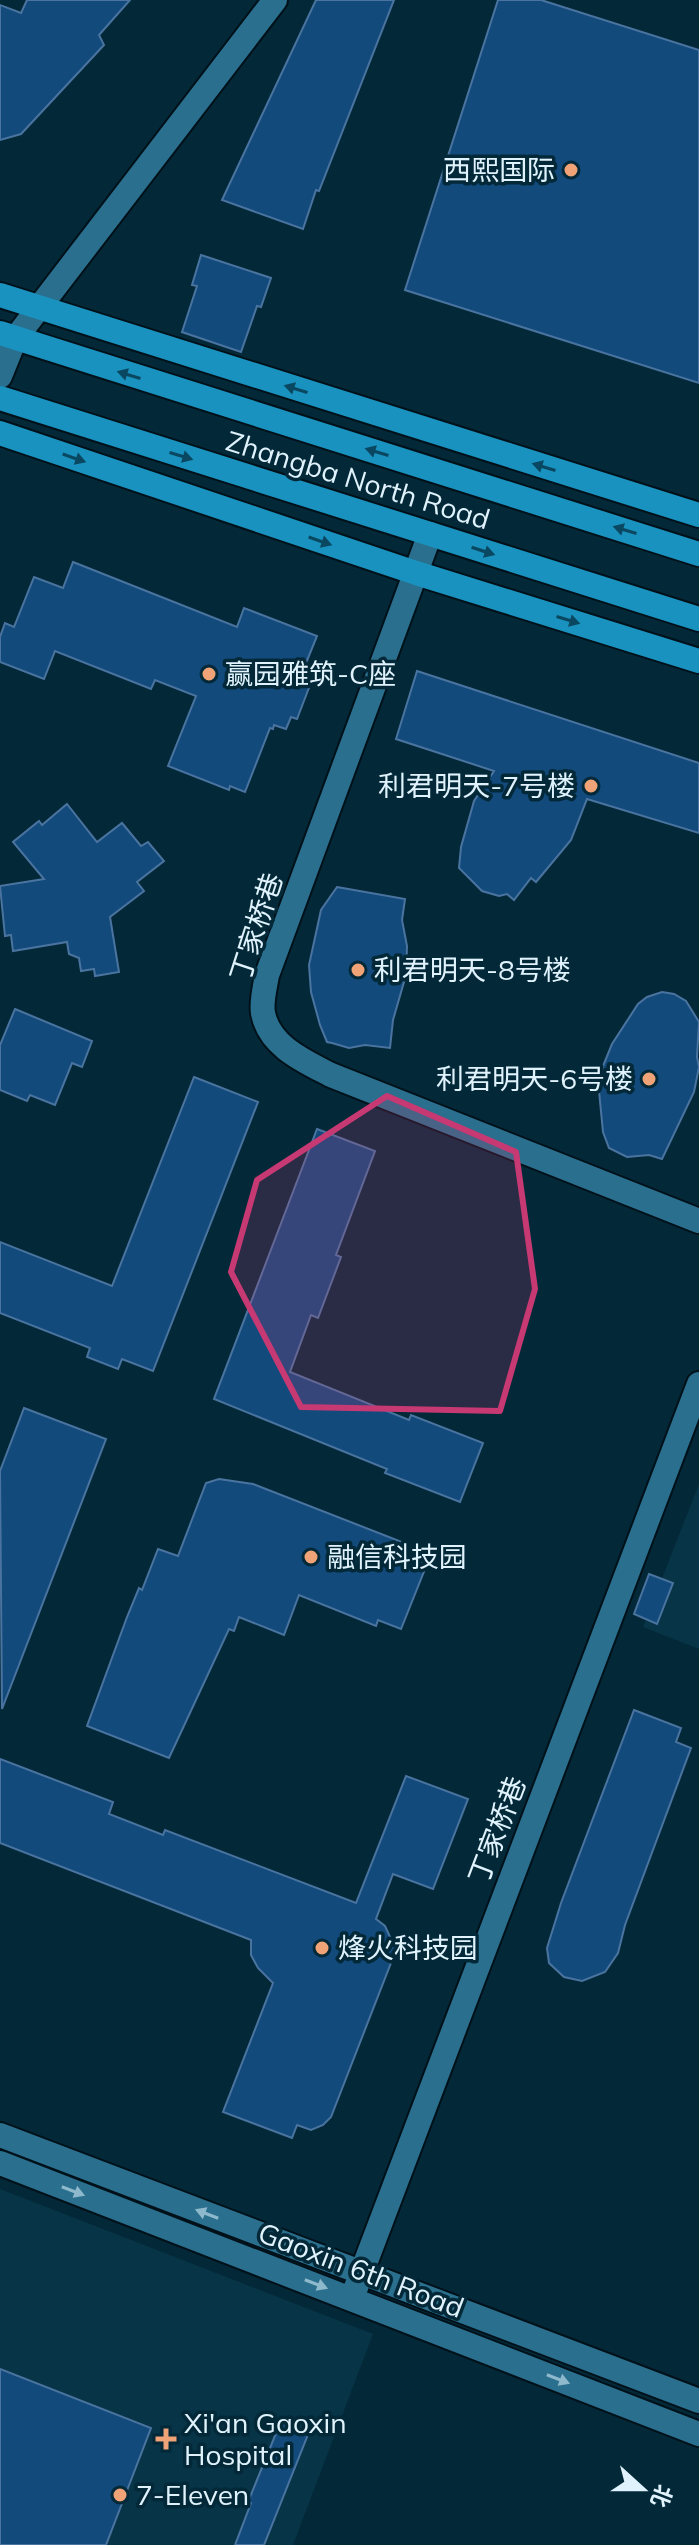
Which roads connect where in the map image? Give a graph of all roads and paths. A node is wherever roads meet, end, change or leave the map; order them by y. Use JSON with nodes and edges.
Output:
{"nodes":[{"id":1,"x":275,"y":0,"type":"edge"},
{"id":2,"x":0,"y":295,"type":"edge"},
{"id":3,"x":38,"y":308,"type":"junction"},
{"id":4,"x":7,"y":336,"type":"edge"},
{"id":5,"x":0,"y":376,"type":"edge"},
{"id":6,"x":0,"y":398,"type":"edge"},
{"id":7,"x":0,"y":433,"type":"edge"},
{"id":8,"x":699,"y":515,"type":"edge"},
{"id":9,"x":430,"y":534,"type":"junction"},
{"id":10,"x":699,"y":554,"type":"edge"},
{"id":11,"x":416,"y":573,"type":"junction"},
{"id":12,"x":699,"y":619,"type":"edge"},
{"id":13,"x":699,"y":661,"type":"edge"},
{"id":14,"x":699,"y":1221,"type":"edge"},
{"id":15,"x":699,"y":1384,"type":"edge"},
{"id":16,"x":0,"y":2135,"type":"edge"},
{"id":17,"x":0,"y":2163,"type":"edge"},
{"id":18,"x":361,"y":2274,"type":"junction"},
{"id":19,"x":352,"y":2298,"type":"junction"},
{"id":20,"x":699,"y":2401,"type":"edge"},
{"id":21,"x":699,"y":2434,"type":"edge"}],
"edges":[{"from":1,"to":3,"type":"street"},
{"from":2,"to":3,"type":"main road"},
{"from":3,"to":4,"type":"street"},
{"from":8,"to":3,"type":"main road","one_way":true},
{"from":4,"to":5,"type":"street"},
{"from":10,"to":4,"type":"main road","name":"Zhangba North Road","one_way":true},
{"from":6,"to":9,"type":"main road","name":"Zhangba North Road","one_way":true},
{"from":7,"to":11,"type":"main road","one_way":true},
{"from":9,"to":11,"type":"street","name":"丁家桥巷"},
{"from":9,"to":12,"type":"main road","name":"Zhangba North Road","one_way":true},
{"from":11,"to":13,"type":"main road","one_way":true},
{"from":11,"to":14,"type":"street","name":"丁家桥巷"},
{"from":15,"to":18,"type":"street","name":"丁家桥巷"},
{"from":18,"to":16,"type":"street","name":"Gaoxin 6th Road","one_way":true},
{"from":17,"to":19,"type":"street","name":"Gaoxin 6th Road","one_way":true},
{"from":18,"to":19,"type":"street","name":"丁家桥巷"},
{"from":18,"to":20,"type":"street","name":"Gaoxin 6th Road"},
{"from":19,"to":21,"type":"street","name":"Gaoxin 6th Road","one_way":true}]}
